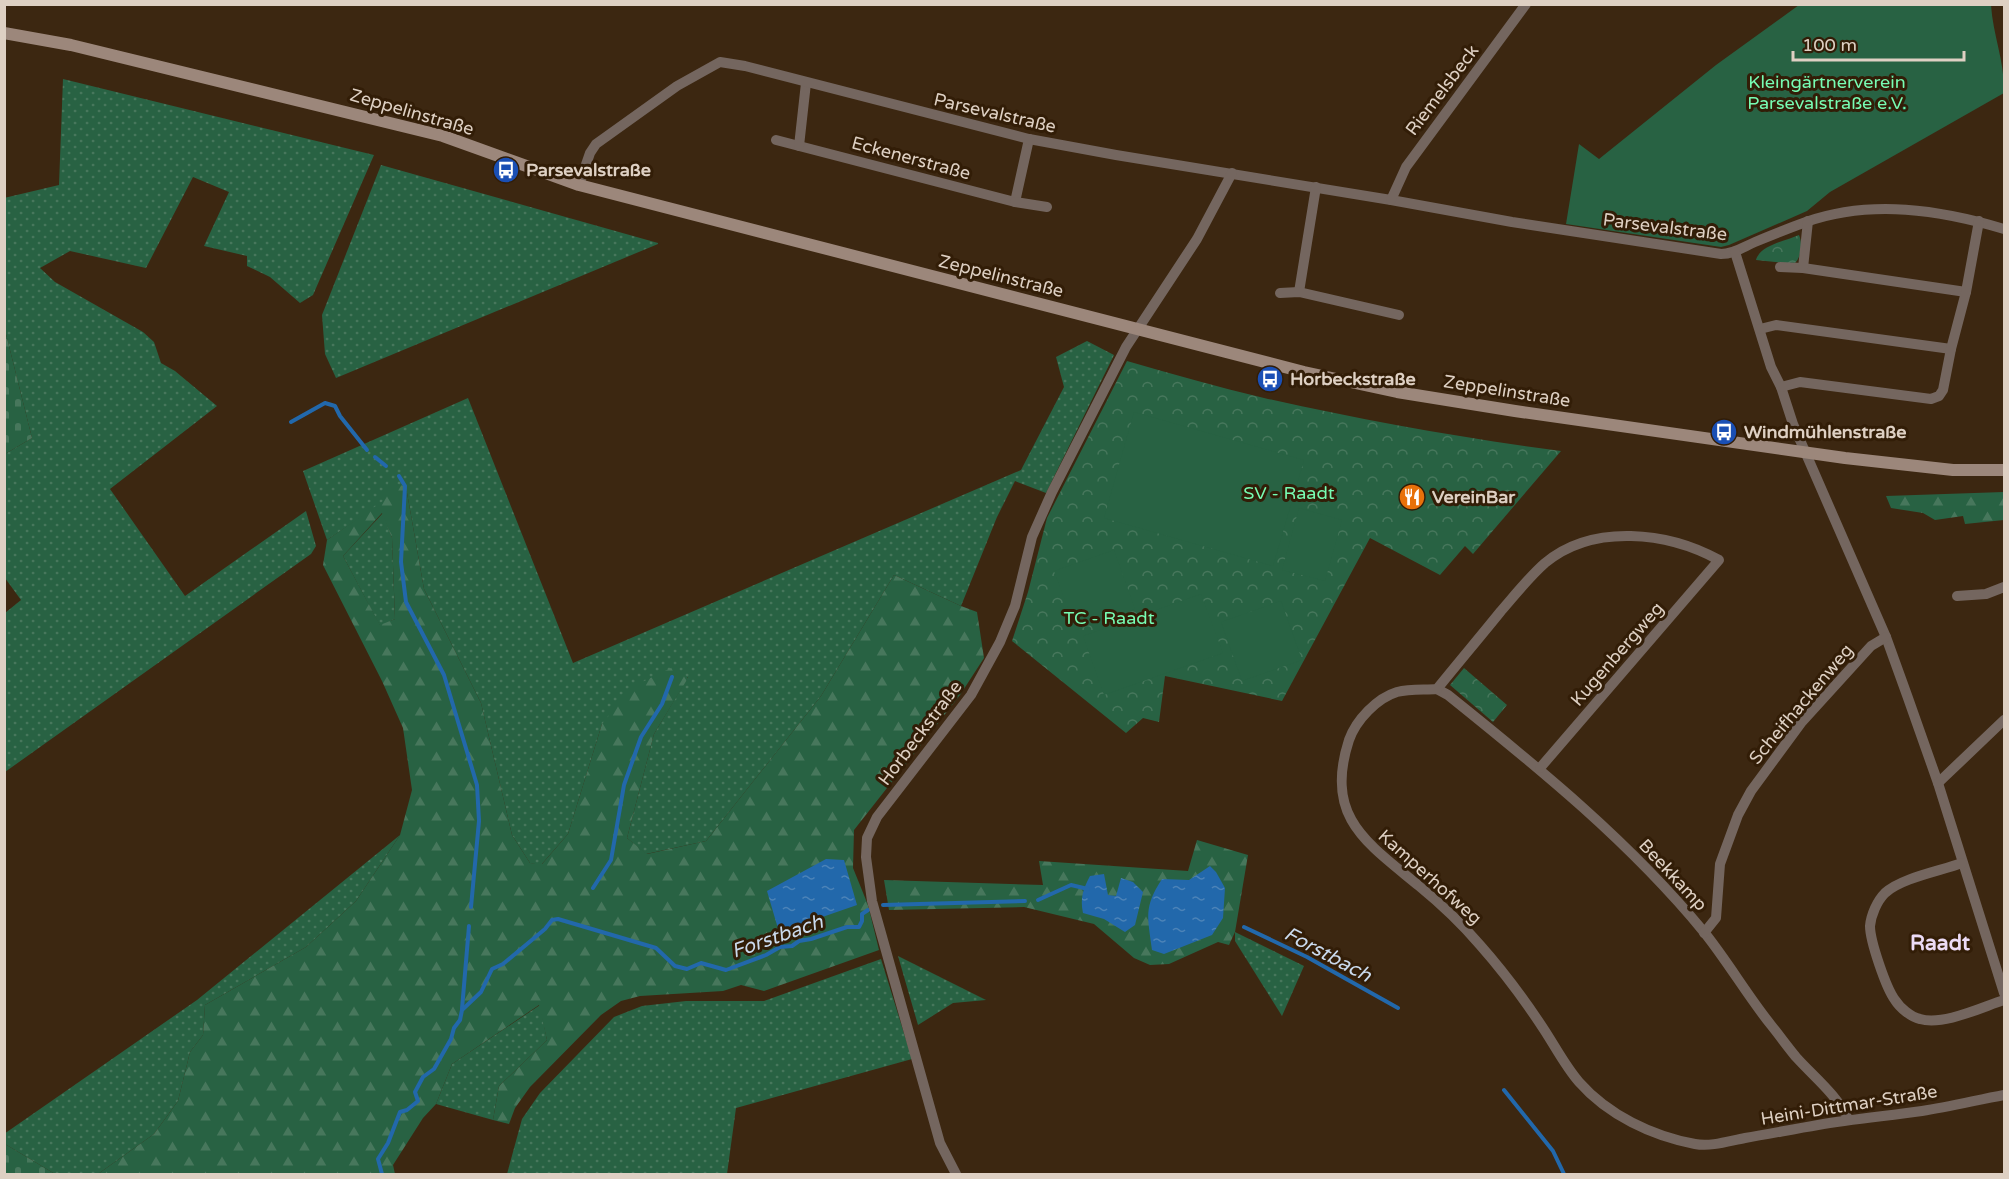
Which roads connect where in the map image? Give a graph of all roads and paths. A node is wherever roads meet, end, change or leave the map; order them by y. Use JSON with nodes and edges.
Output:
{"nodes":[{"id":1,"x":1526,"y":4,"type":"edge"},
{"id":2,"x":4,"y":33,"type":"edge"},
{"id":3,"x":806,"y":83,"type":"junction"},
{"id":4,"x":1029,"y":139,"type":"junction"},
{"id":5,"x":776,"y":140,"type":"dead end"},
{"id":6,"x":799,"y":146,"type":"junction"},
{"id":7,"x":1232,"y":173,"type":"junction"},
{"id":8,"x":579,"y":185,"type":"junction"},
{"id":9,"x":1316,"y":187,"type":"junction"},
{"id":10,"x":1391,"y":200,"type":"junction"},
{"id":11,"x":1015,"y":201,"type":"junction"},
{"id":12,"x":1047,"y":207,"type":"dead end"},
{"id":13,"x":1979,"y":220,"type":"junction"},
{"id":14,"x":1808,"y":221,"type":"junction"},
{"id":15,"x":2004,"y":229,"type":"edge"},
{"id":16,"x":1735,"y":252,"type":"junction"},
{"id":17,"x":1780,"y":267,"type":"dead end"},
{"id":18,"x":1803,"y":268,"type":"junction"},
{"id":19,"x":1299,"y":292,"type":"junction"},
{"id":20,"x":1966,"y":292,"type":"junction"},
{"id":21,"x":1280,"y":293,"type":"dead end"},
{"id":22,"x":1399,"y":315,"type":"dead end"},
{"id":23,"x":1760,"y":329,"type":"junction"},
{"id":24,"x":1136,"y":330,"type":"junction"},
{"id":25,"x":1951,"y":349,"type":"junction"},
{"id":26,"x":1781,"y":387,"type":"junction"},
{"id":27,"x":1806,"y":452,"type":"junction"},
{"id":28,"x":2004,"y":470,"type":"edge"},
{"id":29,"x":2004,"y":587,"type":"edge"},
{"id":30,"x":1957,"y":596,"type":"dead end"},
{"id":31,"x":1886,"y":637,"type":"junction"},
{"id":32,"x":1437,"y":689,"type":"junction"},
{"id":33,"x":2004,"y":720,"type":"edge"},
{"id":34,"x":1540,"y":768,"type":"junction"},
{"id":35,"x":1938,"y":783,"type":"junction"},
{"id":36,"x":1962,"y":864,"type":"junction"},
{"id":37,"x":1704,"y":933,"type":"junction"},
{"id":38,"x":2001,"y":970,"type":"edge"},
{"id":39,"x":2004,"y":993,"type":"edge"},
{"id":40,"x":2004,"y":1000,"type":"edge"},
{"id":41,"x":2004,"y":1095,"type":"edge"},
{"id":42,"x":1848,"y":1119,"type":"junction"},
{"id":43,"x":1698,"y":1144,"type":"joint"},
{"id":44,"x":956,"y":1174,"type":"edge"}],
"edges":[{"from":1,"to":10,"type":"street","name":"Riemelsbeck"},
{"from":2,"to":8,"type":"main road","name":"Zeppelinstraße"},
{"from":3,"to":4,"type":"street","name":"Parsevalstraße"},
{"from":3,"to":6,"type":"street"},
{"from":3,"to":8,"type":"street","name":"Parsevalstraße"},
{"from":4,"to":7,"type":"street","name":"Parsevalstraße"},
{"from":4,"to":11,"type":"street"},
{"from":5,"to":6,"type":"street","name":"Eckenerstraße"},
{"from":6,"to":11,"type":"street","name":"Eckenerstraße"},
{"from":7,"to":9,"type":"street","name":"Parsevalstraße"},
{"from":7,"to":24,"type":"street","name":"Horbeckstraße"},
{"from":8,"to":24,"type":"main road","name":"Zeppelinstraße"},
{"from":9,"to":10,"type":"street","name":"Parsevalstraße"},
{"from":9,"to":19,"type":"street"},
{"from":10,"to":16,"type":"street","name":"Parsevalstraße"},
{"from":11,"to":12,"type":"street","name":"Eckenerstraße"},
{"from":13,"to":14,"type":"street","name":"Parsevalstraße"},
{"from":13,"to":15,"type":"street","name":"Parsevalstraße"},
{"from":13,"to":20,"type":"street"},
{"from":14,"to":16,"type":"street","name":"Parsevalstraße"},
{"from":14,"to":18,"type":"street"},
{"from":16,"to":23,"type":"street"},
{"from":17,"to":18,"type":"street"},
{"from":18,"to":20,"type":"street"},
{"from":19,"to":21,"type":"street"},
{"from":19,"to":22,"type":"street"},
{"from":20,"to":25,"type":"street"},
{"from":23,"to":25,"type":"street"},
{"from":23,"to":26,"type":"street"},
{"from":24,"to":27,"type":"main road","name":"Zeppelinstraße"},
{"from":24,"to":44,"type":"street","name":"Horbeckstraße"},
{"from":25,"to":26,"type":"street"},
{"from":26,"to":27,"type":"street"},
{"from":27,"to":28,"type":"main road","name":"Zeppelinstraße"},
{"from":27,"to":31,"type":"street"},
{"from":29,"to":30,"type":"street"},
{"from":31,"to":35,"type":"street"},
{"from":31,"to":37,"type":"street","name":"Scheifhackenweg"},
{"from":32,"to":34,"type":"street","name":"Beekkamp"},
{"from":32,"to":34,"type":"street","name":"Kugenbergweg"},
{"from":32,"to":43,"type":"street","name":"Kamperhofweg"},
{"from":33,"to":35,"type":"street"},
{"from":34,"to":37,"type":"street","name":"Beekkamp"},
{"from":35,"to":36,"type":"street"},
{"from":36,"to":38,"type":"street"},
{"from":36,"to":40,"type":"street"},
{"from":37,"to":42,"type":"street","name":"Beekkamp"},
{"from":38,"to":39,"type":"street"},
{"from":41,"to":42,"type":"street","name":"Heini-Dittmar-Straße"},
{"from":42,"to":43,"type":"street","name":"Heini-Dittmar-Straße"}]}
